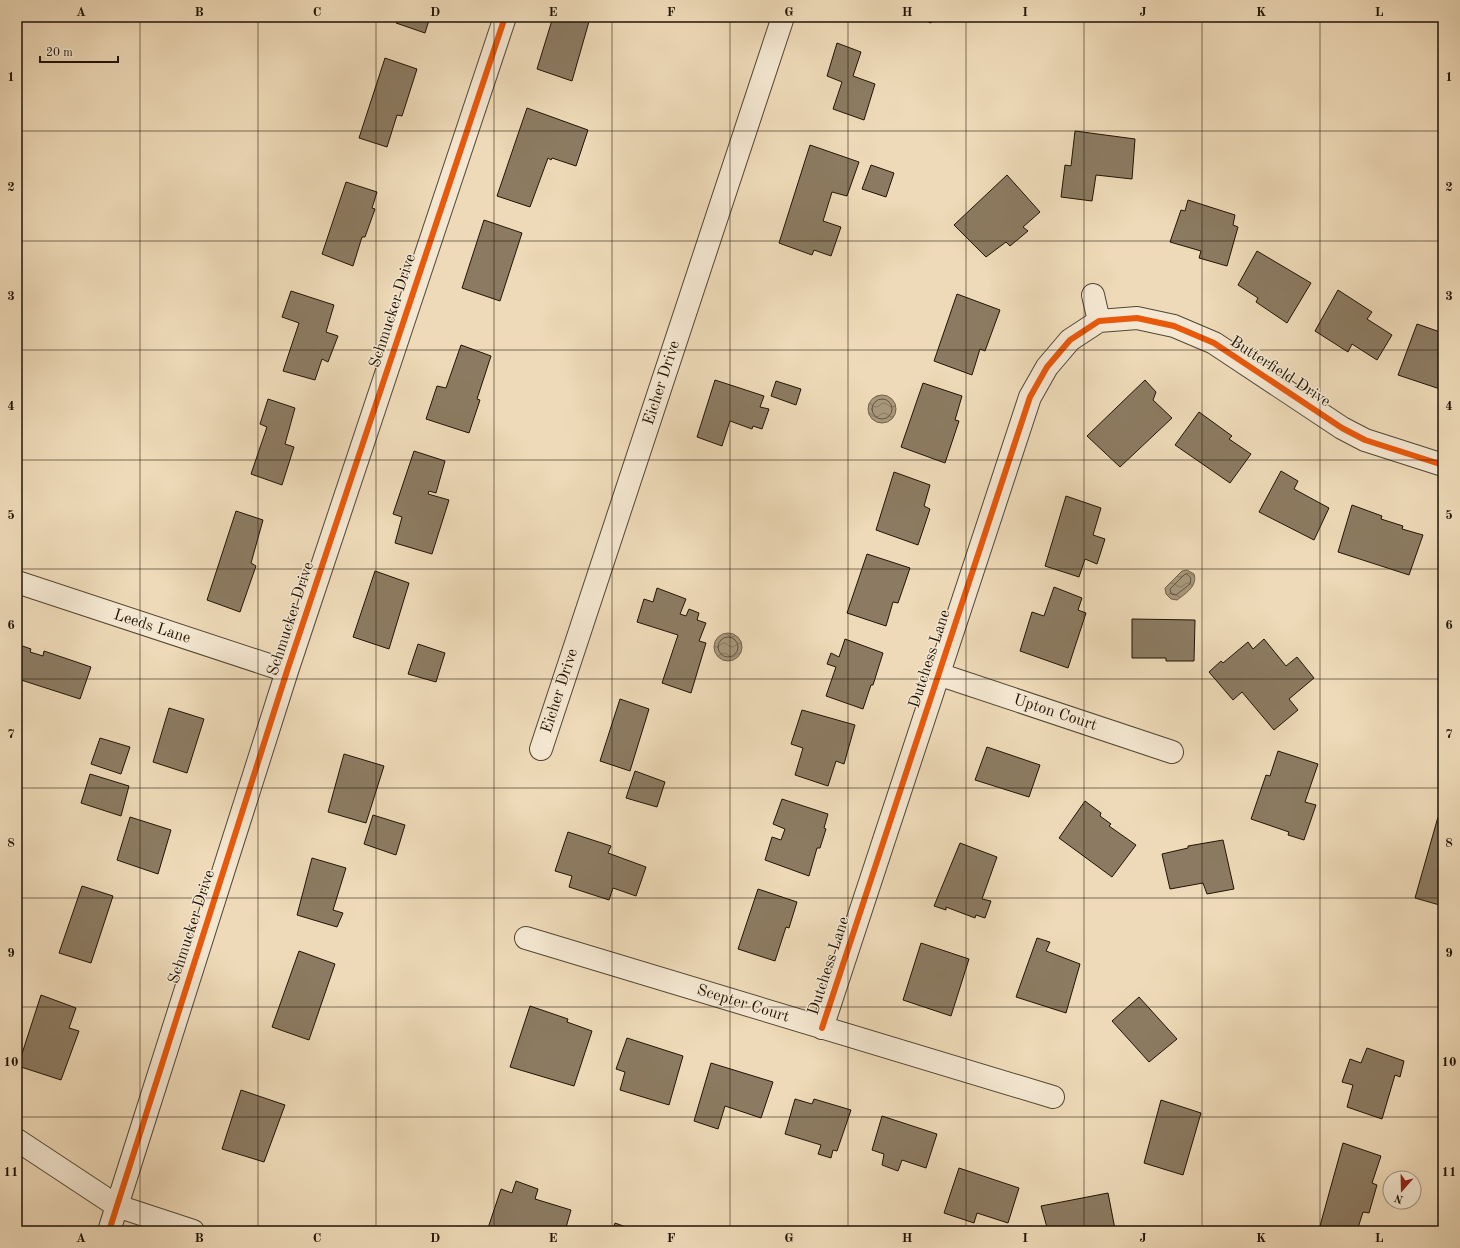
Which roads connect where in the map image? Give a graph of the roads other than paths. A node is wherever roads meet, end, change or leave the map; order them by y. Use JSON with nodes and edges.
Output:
{"nodes":[{"id":1,"x":505,"y":17,"type":"edge"},
{"id":2,"x":783,"y":17,"type":"edge"},
{"id":3,"x":1093,"y":295,"type":"dead end"},
{"id":4,"x":1099,"y":321,"type":"junction"},
{"id":5,"x":1443,"y":465,"type":"edge"},
{"id":6,"x":17,"y":582,"type":"edge"},
{"id":7,"x":287,"y":671,"type":"junction"},
{"id":8,"x":938,"y":674,"type":"junction"},
{"id":9,"x":541,"y":749,"type":"dead end"},
{"id":10,"x":1172,"y":752,"type":"dead end"},
{"id":11,"x":526,"y":938,"type":"dead end"},
{"id":12,"x":822,"y":1028,"type":"junction"},
{"id":13,"x":1053,"y":1096,"type":"dead end"},
{"id":14,"x":17,"y":1140,"type":"edge"},
{"id":15,"x":117,"y":1206,"type":"junction"},
{"id":16,"x":109,"y":1231,"type":"edge"},
{"id":17,"x":194,"y":1231,"type":"edge"}],
"edges":[{"from":1,"to":7,"type":"street","name":"Schmucker Drive"},
{"from":2,"to":9,"type":"street","name":"Eicher Drive"},
{"from":3,"to":4,"type":"street"},
{"from":4,"to":5,"type":"street","name":"Butterfield Drive"},
{"from":4,"to":8,"type":"street","name":"Dutchess Lane"},
{"from":6,"to":7,"type":"street","name":"Leeds Lane"},
{"from":7,"to":15,"type":"street","name":"Schmucker Drive"},
{"from":8,"to":10,"type":"street","name":"Upton Court"},
{"from":8,"to":12,"type":"street","name":"Dutchess Lane"},
{"from":11,"to":12,"type":"street","name":"Scepter Court"},
{"from":12,"to":13,"type":"street","name":"Scepter Court"},
{"from":14,"to":15,"type":"street"},
{"from":15,"to":16,"type":"street","name":"Schmucker Drive"},
{"from":15,"to":17,"type":"street"}]}
